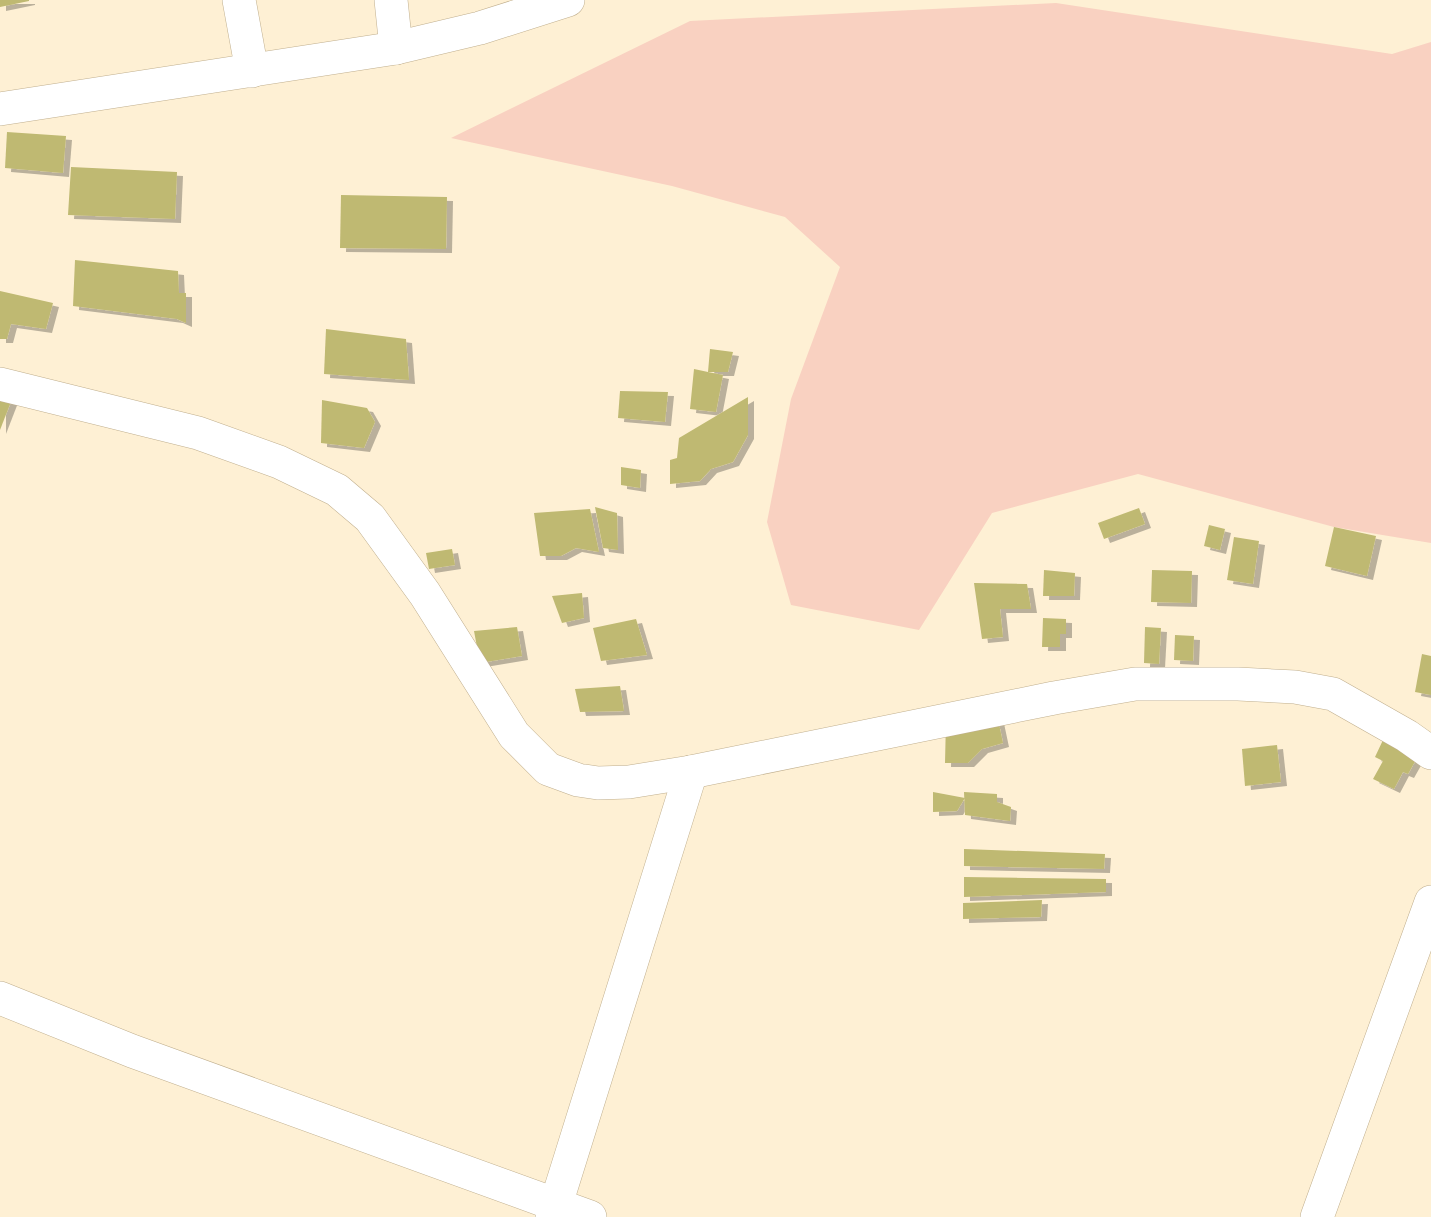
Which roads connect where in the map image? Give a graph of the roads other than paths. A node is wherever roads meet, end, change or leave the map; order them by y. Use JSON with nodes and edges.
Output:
{"nodes":[{"id":1,"x":239,"y":0,"type":"edge"},
{"id":2,"x":392,"y":0,"type":"edge"},
{"id":3,"x":568,"y":0,"type":"edge"},
{"id":4,"x":396,"y":48,"type":"junction"},
{"id":5,"x":252,"y":71,"type":"junction"},
{"id":6,"x":0,"y":109,"type":"edge"},
{"id":7,"x":0,"y":384,"type":"edge"},
{"id":8,"x":1431,"y":753,"type":"edge"},
{"id":9,"x":691,"y":772,"type":"junction"},
{"id":10,"x":1431,"y":902,"type":"edge"},
{"id":11,"x":0,"y":998,"type":"edge"},
{"id":12,"x":554,"y":1211,"type":"edge"},
{"id":13,"x":590,"y":1217,"type":"edge"},
{"id":14,"x":1317,"y":1217,"type":"edge"}],
"edges":[{"from":1,"to":5,"type":"street"},
{"from":2,"to":4,"type":"street"},
{"from":3,"to":4,"type":"street"},
{"from":4,"to":5,"type":"street"},
{"from":5,"to":6,"type":"street"},
{"from":7,"to":9,"type":"street"},
{"from":8,"to":9,"type":"street"},
{"from":9,"to":12,"type":"street"},
{"from":10,"to":14,"type":"street"},
{"from":11,"to":12,"type":"street"},
{"from":12,"to":13,"type":"street"}]}
